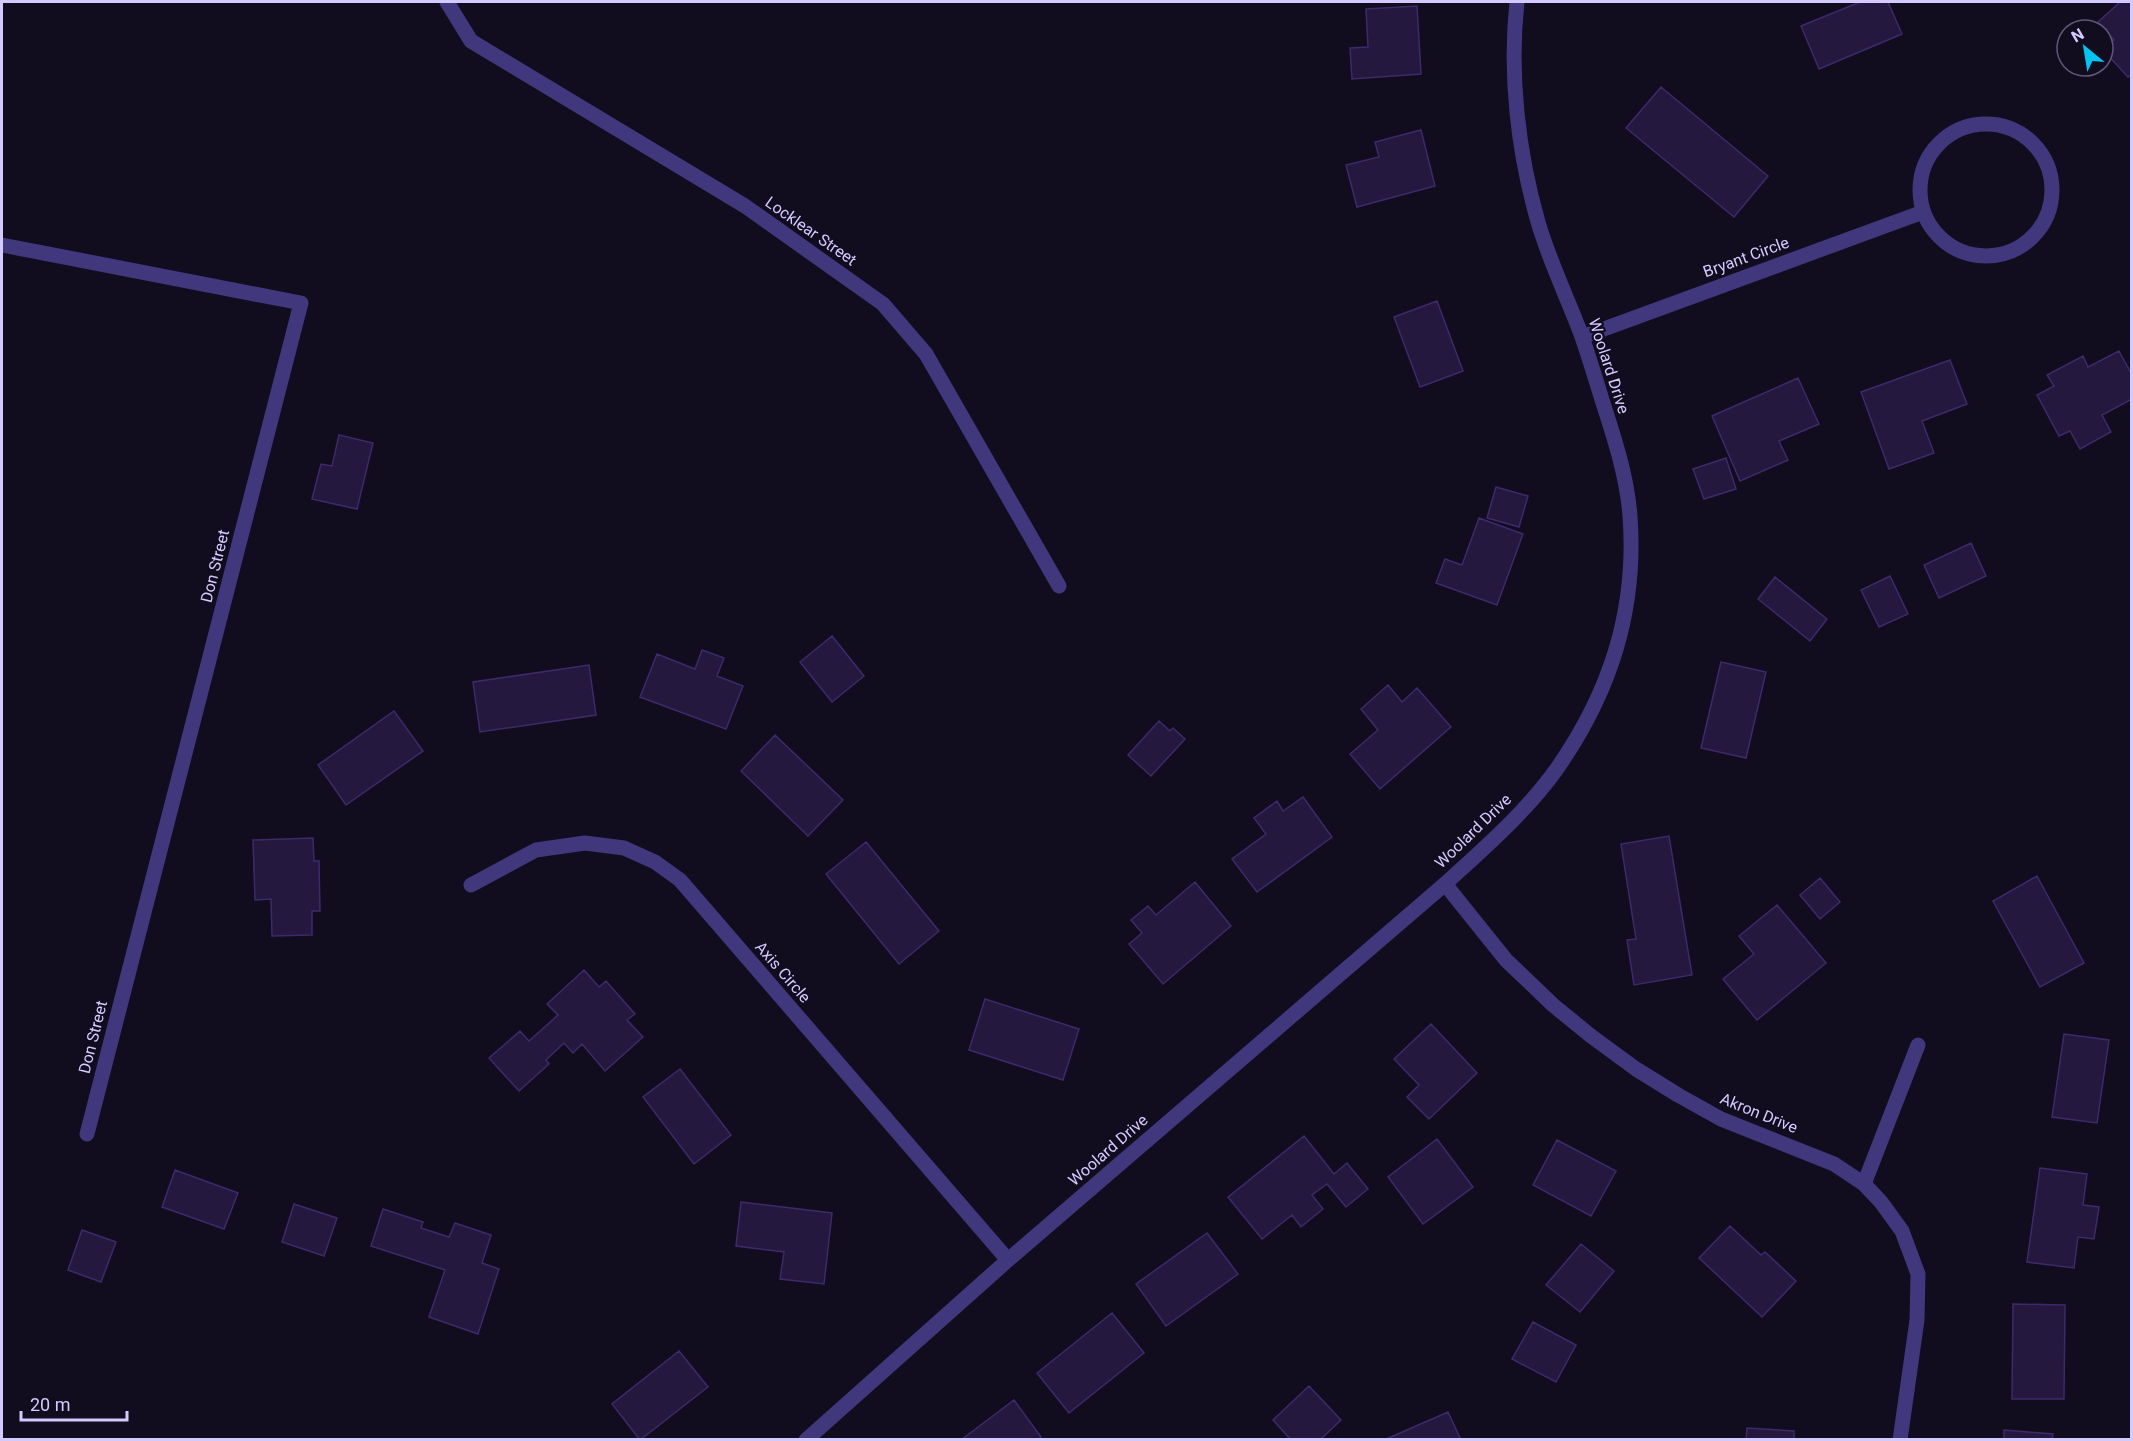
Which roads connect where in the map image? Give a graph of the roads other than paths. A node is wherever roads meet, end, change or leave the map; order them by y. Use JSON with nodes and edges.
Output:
{"nodes":[{"id":1,"x":447,"y":2,"type":"edge"},
{"id":2,"x":1517,"y":2,"type":"edge"},
{"id":3,"x":1923,"y":212,"type":"junction"},
{"id":4,"x":2,"y":244,"type":"edge"},
{"id":5,"x":1582,"y":336,"type":"junction"},
{"id":6,"x":1059,"y":586,"type":"dead end"},
{"id":7,"x":1445,"y":884,"type":"junction"},
{"id":8,"x":471,"y":885,"type":"dead end"},
{"id":9,"x":1918,"y":1045,"type":"dead end"},
{"id":10,"x":87,"y":1134,"type":"dead end"},
{"id":11,"x":1864,"y":1184,"type":"junction"},
{"id":12,"x":1008,"y":1260,"type":"junction"},
{"id":13,"x":806,"y":1440,"type":"edge"},
{"id":14,"x":1899,"y":1440,"type":"edge"}],
"edges":[{"from":1,"to":6,"type":"street","name":"Locklear Street"},
{"from":2,"to":5,"type":"street","name":"Woolard Drive"},
{"from":3,"to":3,"type":"street"},
{"from":3,"to":5,"type":"street","name":"Bryant Circle"},
{"from":4,"to":10,"type":"street","name":"Don Street"},
{"from":5,"to":7,"type":"street","name":"Woolard Drive"},
{"from":7,"to":11,"type":"street","name":"Akron Drive"},
{"from":7,"to":12,"type":"street","name":"Woolard Drive"},
{"from":8,"to":12,"type":"street","name":"Axis Circle"},
{"from":9,"to":11,"type":"street"},
{"from":11,"to":14,"type":"street","name":"Akron Drive"},
{"from":12,"to":13,"type":"street","name":"Woolard Drive"}]}
